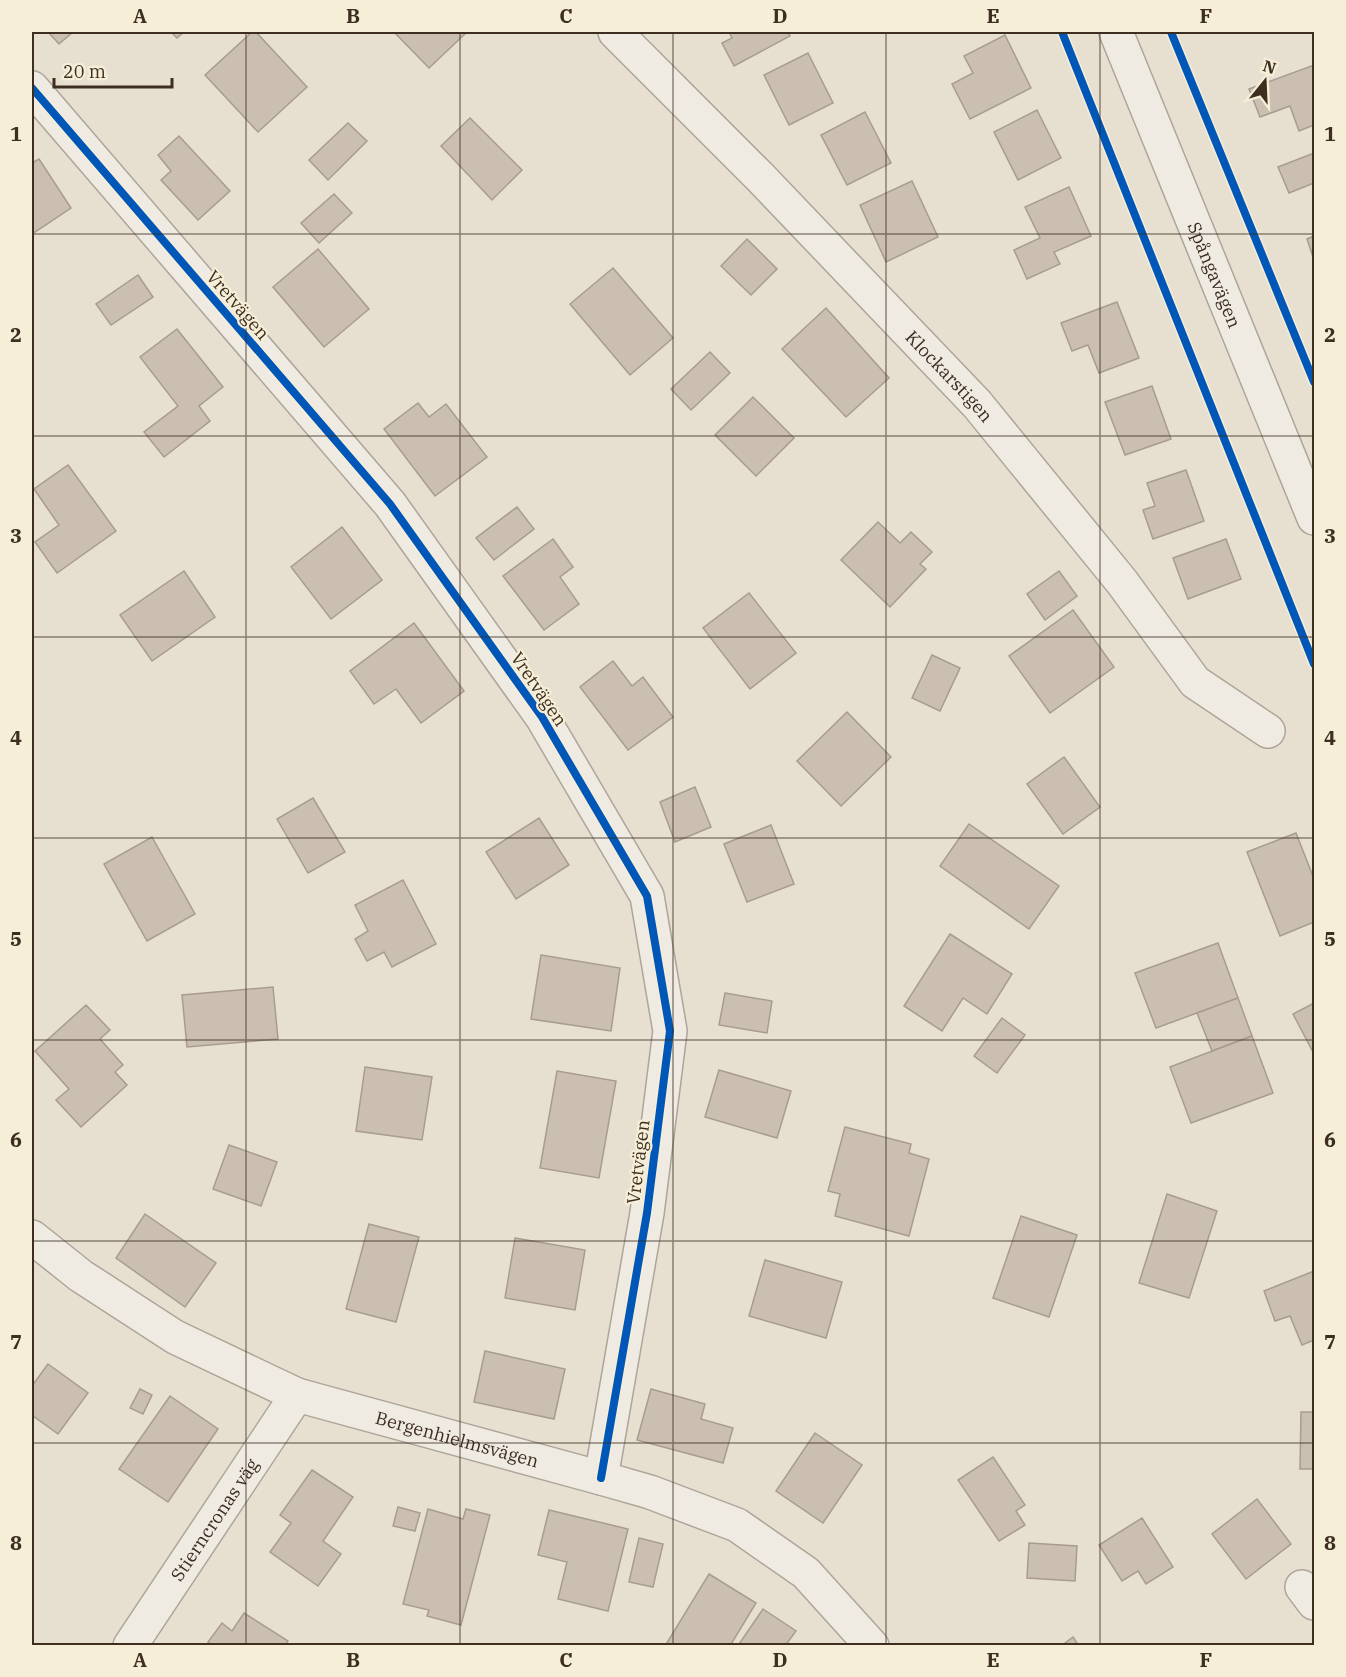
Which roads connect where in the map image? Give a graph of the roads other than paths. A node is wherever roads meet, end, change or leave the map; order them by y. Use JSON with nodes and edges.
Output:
{"nodes":[{"id":1,"x":615,"y":32,"type":"edge"},
{"id":2,"x":1116,"y":32,"type":"edge"},
{"id":3,"x":32,"y":88,"type":"edge"},
{"id":4,"x":1314,"y":518,"type":"edge"},
{"id":5,"x":1268,"y":731,"type":"dead end"},
{"id":6,"x":32,"y":1237,"type":"edge"},
{"id":7,"x":297,"y":1395,"type":"junction"},
{"id":8,"x":601,"y":1478,"type":"junction"},
{"id":9,"x":130,"y":1646,"type":"edge"},
{"id":10,"x":872,"y":1646,"type":"edge"}],
"edges":[{"from":1,"to":5,"type":"street","name":"Klockarstigen"},
{"from":2,"to":4,"type":"street","name":"Spångavägen"},
{"from":3,"to":8,"type":"street","name":"Vretvägen"},
{"from":6,"to":7,"type":"street","name":"Bergenhielmsvägen"},
{"from":7,"to":8,"type":"street","name":"Bergenhielmsvägen"},
{"from":7,"to":9,"type":"street","name":"Stierncronas väg"},
{"from":8,"to":10,"type":"street","name":"Bergenhielmsvägen"}]}
